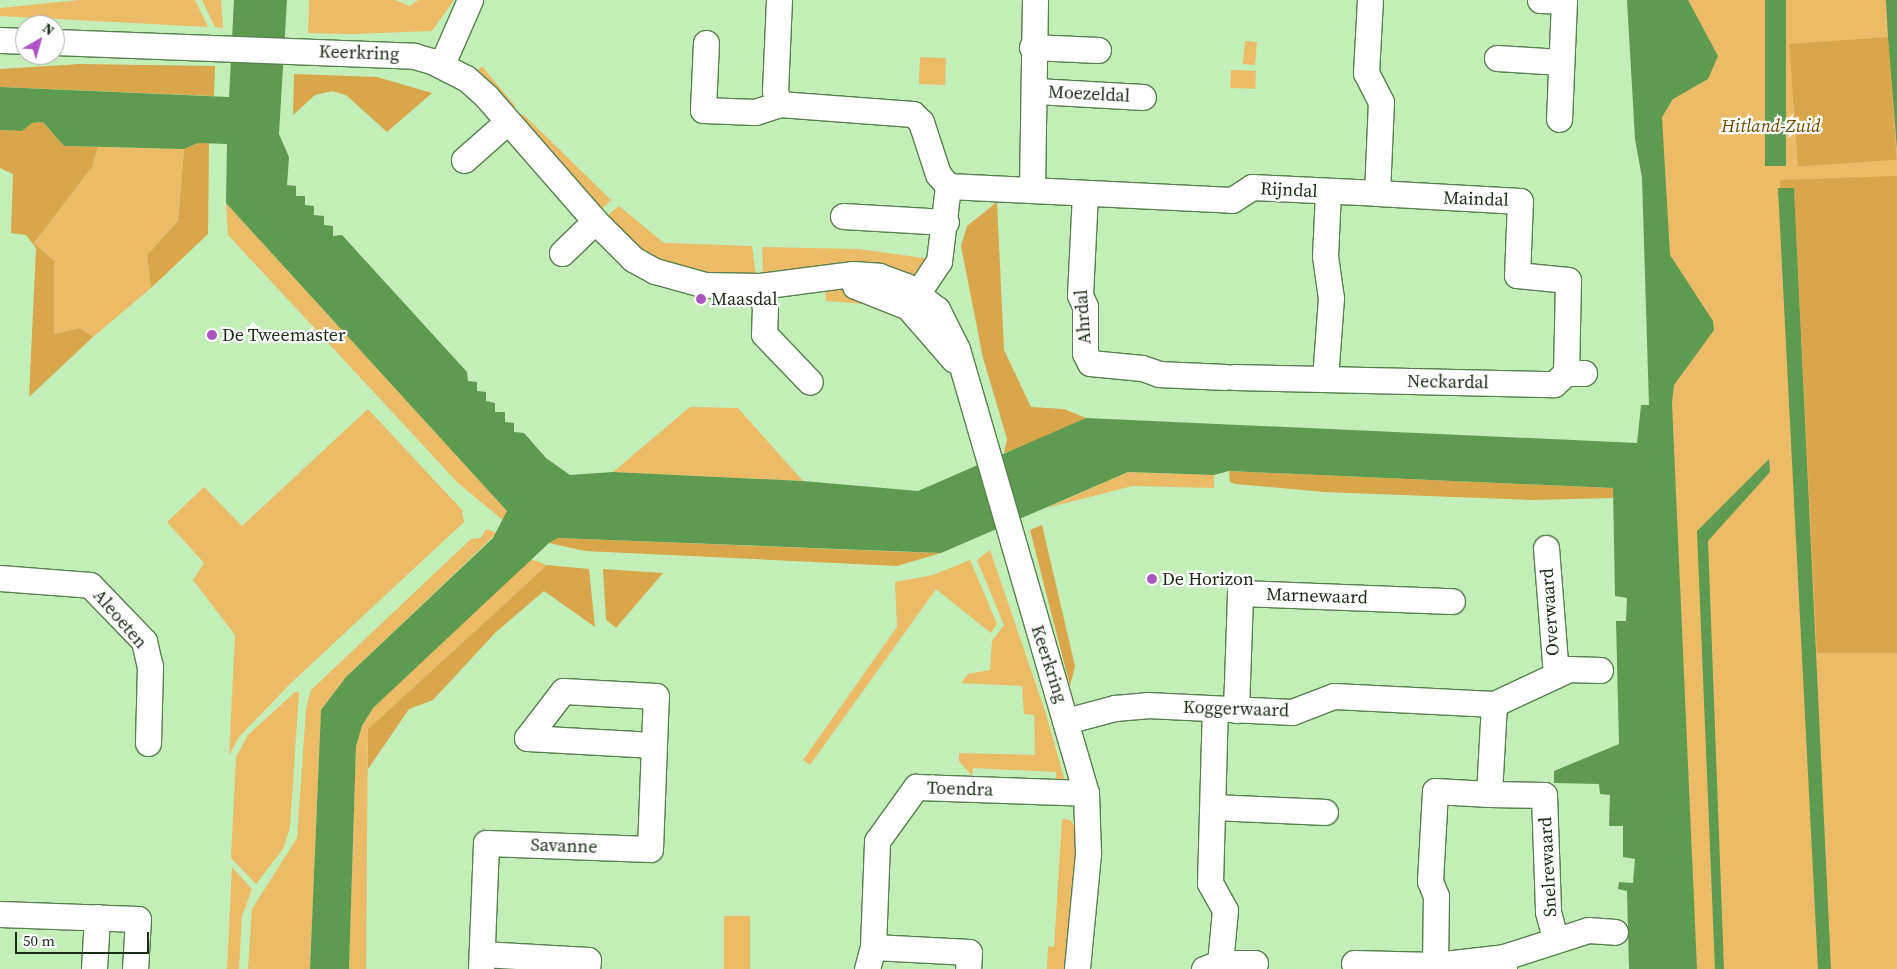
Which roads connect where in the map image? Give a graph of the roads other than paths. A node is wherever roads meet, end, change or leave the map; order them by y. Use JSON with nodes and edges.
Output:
{"nodes":[{"id":1,"x":470,"y":0,"type":"edge"},
{"id":2,"x":779,"y":0,"type":"edge"},
{"id":3,"x":1035,"y":0,"type":"edge"},
{"id":4,"x":1370,"y":0,"type":"edge"},
{"id":5,"x":1540,"y":0,"type":"edge"},
{"id":6,"x":0,"y":40,"type":"edge"},
{"id":7,"x":15,"y":41,"type":"edge"},
{"id":8,"x":65,"y":42,"type":"edge"},
{"id":9,"x":706,"y":44,"type":"dead end"},
{"id":10,"x":1032,"y":47,"type":"junction"},
{"id":11,"x":1098,"y":50,"type":"dead end"},
{"id":12,"x":1497,"y":58,"type":"dead end"},
{"id":13,"x":1561,"y":62,"type":"junction"},
{"id":14,"x":442,"y":64,"type":"junction"},
{"id":15,"x":1036,"y":91,"type":"junction"},
{"id":16,"x":1143,"y":96,"type":"dead end"},
{"id":17,"x":779,"y":104,"type":"junction"},
{"id":18,"x":1559,"y":119,"type":"dead end"},
{"id":19,"x":506,"y":123,"type":"junction"},
{"id":20,"x":464,"y":160,"type":"dead end"},
{"id":21,"x":948,"y":186,"type":"junction"},
{"id":22,"x":1032,"y":190,"type":"junction"},
{"id":23,"x":1328,"y":192,"type":"junction"},
{"id":24,"x":1085,"y":193,"type":"junction"},
{"id":25,"x":1377,"y":193,"type":"junction"},
{"id":26,"x":843,"y":216,"type":"dead end"},
{"id":27,"x":595,"y":221,"type":"junction"},
{"id":28,"x":946,"y":222,"type":"junction"},
{"id":29,"x":562,"y":253,"type":"dead end"},
{"id":30,"x":760,"y":286,"type":"junction"},
{"id":31,"x":913,"y":300,"type":"junction"},
{"id":32,"x":1575,"y":373,"type":"joint"},
{"id":33,"x":1230,"y":377,"type":"joint"},
{"id":34,"x":1325,"y":379,"type":"junction"},
{"id":35,"x":810,"y":382,"type":"dead end"},
{"id":36,"x":1546,"y":548,"type":"dead end"},
{"id":37,"x":0,"y":578,"type":"edge"},
{"id":38,"x":1452,"y":601,"type":"dead end"},
{"id":39,"x":1600,"y":670,"type":"dead end"},
{"id":40,"x":1556,"y":675,"type":"junction"},
{"id":41,"x":1494,"y":704,"type":"junction"},
{"id":42,"x":1226,"y":709,"type":"junction"},
{"id":43,"x":1066,"y":721,"type":"junction"},
{"id":44,"x":148,"y":743,"type":"dead end"},
{"id":45,"x":654,"y":745,"type":"junction"},
{"id":46,"x":1086,"y":793,"type":"junction"},
{"id":47,"x":1490,"y":794,"type":"junction"},
{"id":48,"x":1214,"y":807,"type":"junction"},
{"id":49,"x":1325,"y":812,"type":"dead end"},
{"id":50,"x":0,"y":914,"type":"edge"},
{"id":51,"x":97,"y":917,"type":"junction"},
{"id":52,"x":1615,"y":932,"type":"dead end"},
{"id":53,"x":1555,"y":939,"type":"junction"},
{"id":54,"x":870,"y":958,"type":"edge"},
{"id":55,"x":482,"y":961,"type":"edge"},
{"id":56,"x":1255,"y":963,"type":"dead end"},
{"id":57,"x":1354,"y":963,"type":"dead end"},
{"id":58,"x":1504,"y":963,"type":"edge"},
{"id":59,"x":1435,"y":965,"type":"junction"},
{"id":60,"x":1212,"y":966,"type":"edge"},
{"id":61,"x":94,"y":969,"type":"edge"},
{"id":62,"x":135,"y":969,"type":"edge"},
{"id":63,"x":587,"y":969,"type":"edge"},
{"id":64,"x":968,"y":969,"type":"edge"},
{"id":65,"x":1077,"y":969,"type":"edge"}],
"edges":[{"from":1,"to":14,"type":"street"},
{"from":2,"to":17,"type":"street"},
{"from":3,"to":10,"type":"street","name":"Moezeldal"},
{"from":4,"to":25,"type":"street"},
{"from":5,"to":13,"type":"street"},
{"from":6,"to":7,"type":"street"},
{"from":8,"to":14,"type":"street","name":"Keerkring"},
{"from":9,"to":17,"type":"street"},
{"from":10,"to":11,"type":"street"},
{"from":10,"to":15,"type":"street","name":"Moezeldal"},
{"from":12,"to":13,"type":"street"},
{"from":13,"to":18,"type":"street"},
{"from":14,"to":19,"type":"street","name":"Keerkring"},
{"from":15,"to":16,"type":"street","name":"Moezeldal"},
{"from":15,"to":22,"type":"street","name":"Moezeldal"},
{"from":17,"to":21,"type":"street"},
{"from":19,"to":20,"type":"street"},
{"from":19,"to":27,"type":"street","name":"Keerkring"},
{"from":21,"to":22,"type":"street","name":"Rijndal"},
{"from":21,"to":28,"type":"street"},
{"from":22,"to":24,"type":"street","name":"Rijndal"},
{"from":23,"to":24,"type":"street","name":"Rijndal"},
{"from":23,"to":25,"type":"street","name":"Rijndal"},
{"from":23,"to":34,"type":"street"},
{"from":24,"to":33,"type":"street","name":"Ahrdal"},
{"from":25,"to":32,"type":"street","name":"Maindal"},
{"from":26,"to":28,"type":"street"},
{"from":27,"to":29,"type":"street"},
{"from":27,"to":30,"type":"street","name":"Keerkring"},
{"from":28,"to":31,"type":"street"},
{"from":30,"to":31,"type":"street","name":"Keerkring"},
{"from":30,"to":35,"type":"street"},
{"from":31,"to":43,"type":"street","name":"Keerkring"},
{"from":32,"to":34,"type":"street","name":"Neckardal"},
{"from":33,"to":34,"type":"street","name":"Neckardal"},
{"from":36,"to":40,"type":"street","name":"Overwaard"},
{"from":37,"to":44,"type":"street","name":"Aleoeten"},
{"from":38,"to":42,"type":"street","name":"Marnewaard"},
{"from":39,"to":40,"type":"street","name":"Overwaard"},
{"from":40,"to":41,"type":"street","name":"Overwaard"},
{"from":41,"to":42,"type":"street","name":"Koggerwaard"},
{"from":41,"to":47,"type":"street"},
{"from":42,"to":43,"type":"street","name":"Koggerwaard"},
{"from":42,"to":48,"type":"street"},
{"from":43,"to":46,"type":"street","name":"Keerkring"},
{"from":45,"to":45,"type":"street","name":"Savanne"},
{"from":45,"to":55,"type":"street","name":"Savanne"},
{"from":46,"to":54,"type":"street","name":"Toendra"},
{"from":46,"to":65,"type":"street","name":"Keerkring"},
{"from":47,"to":53,"type":"street","name":"Snelrewaard"},
{"from":47,"to":59,"type":"street"},
{"from":48,"to":49,"type":"street"},
{"from":48,"to":60,"type":"street"},
{"from":50,"to":51,"type":"street"},
{"from":51,"to":61,"type":"street"},
{"from":51,"to":62,"type":"street"},
{"from":52,"to":53,"type":"street","name":"Snelrewaard"},
{"from":53,"to":58,"type":"street","name":"Snelrewaard"},
{"from":54,"to":64,"type":"street","name":"Toendra"},
{"from":55,"to":63,"type":"street","name":"Savanne"},
{"from":56,"to":60,"type":"street"},
{"from":57,"to":59,"type":"street","name":"Snelrewaard"},
{"from":58,"to":59,"type":"street","name":"Snelrewaard"}]}
